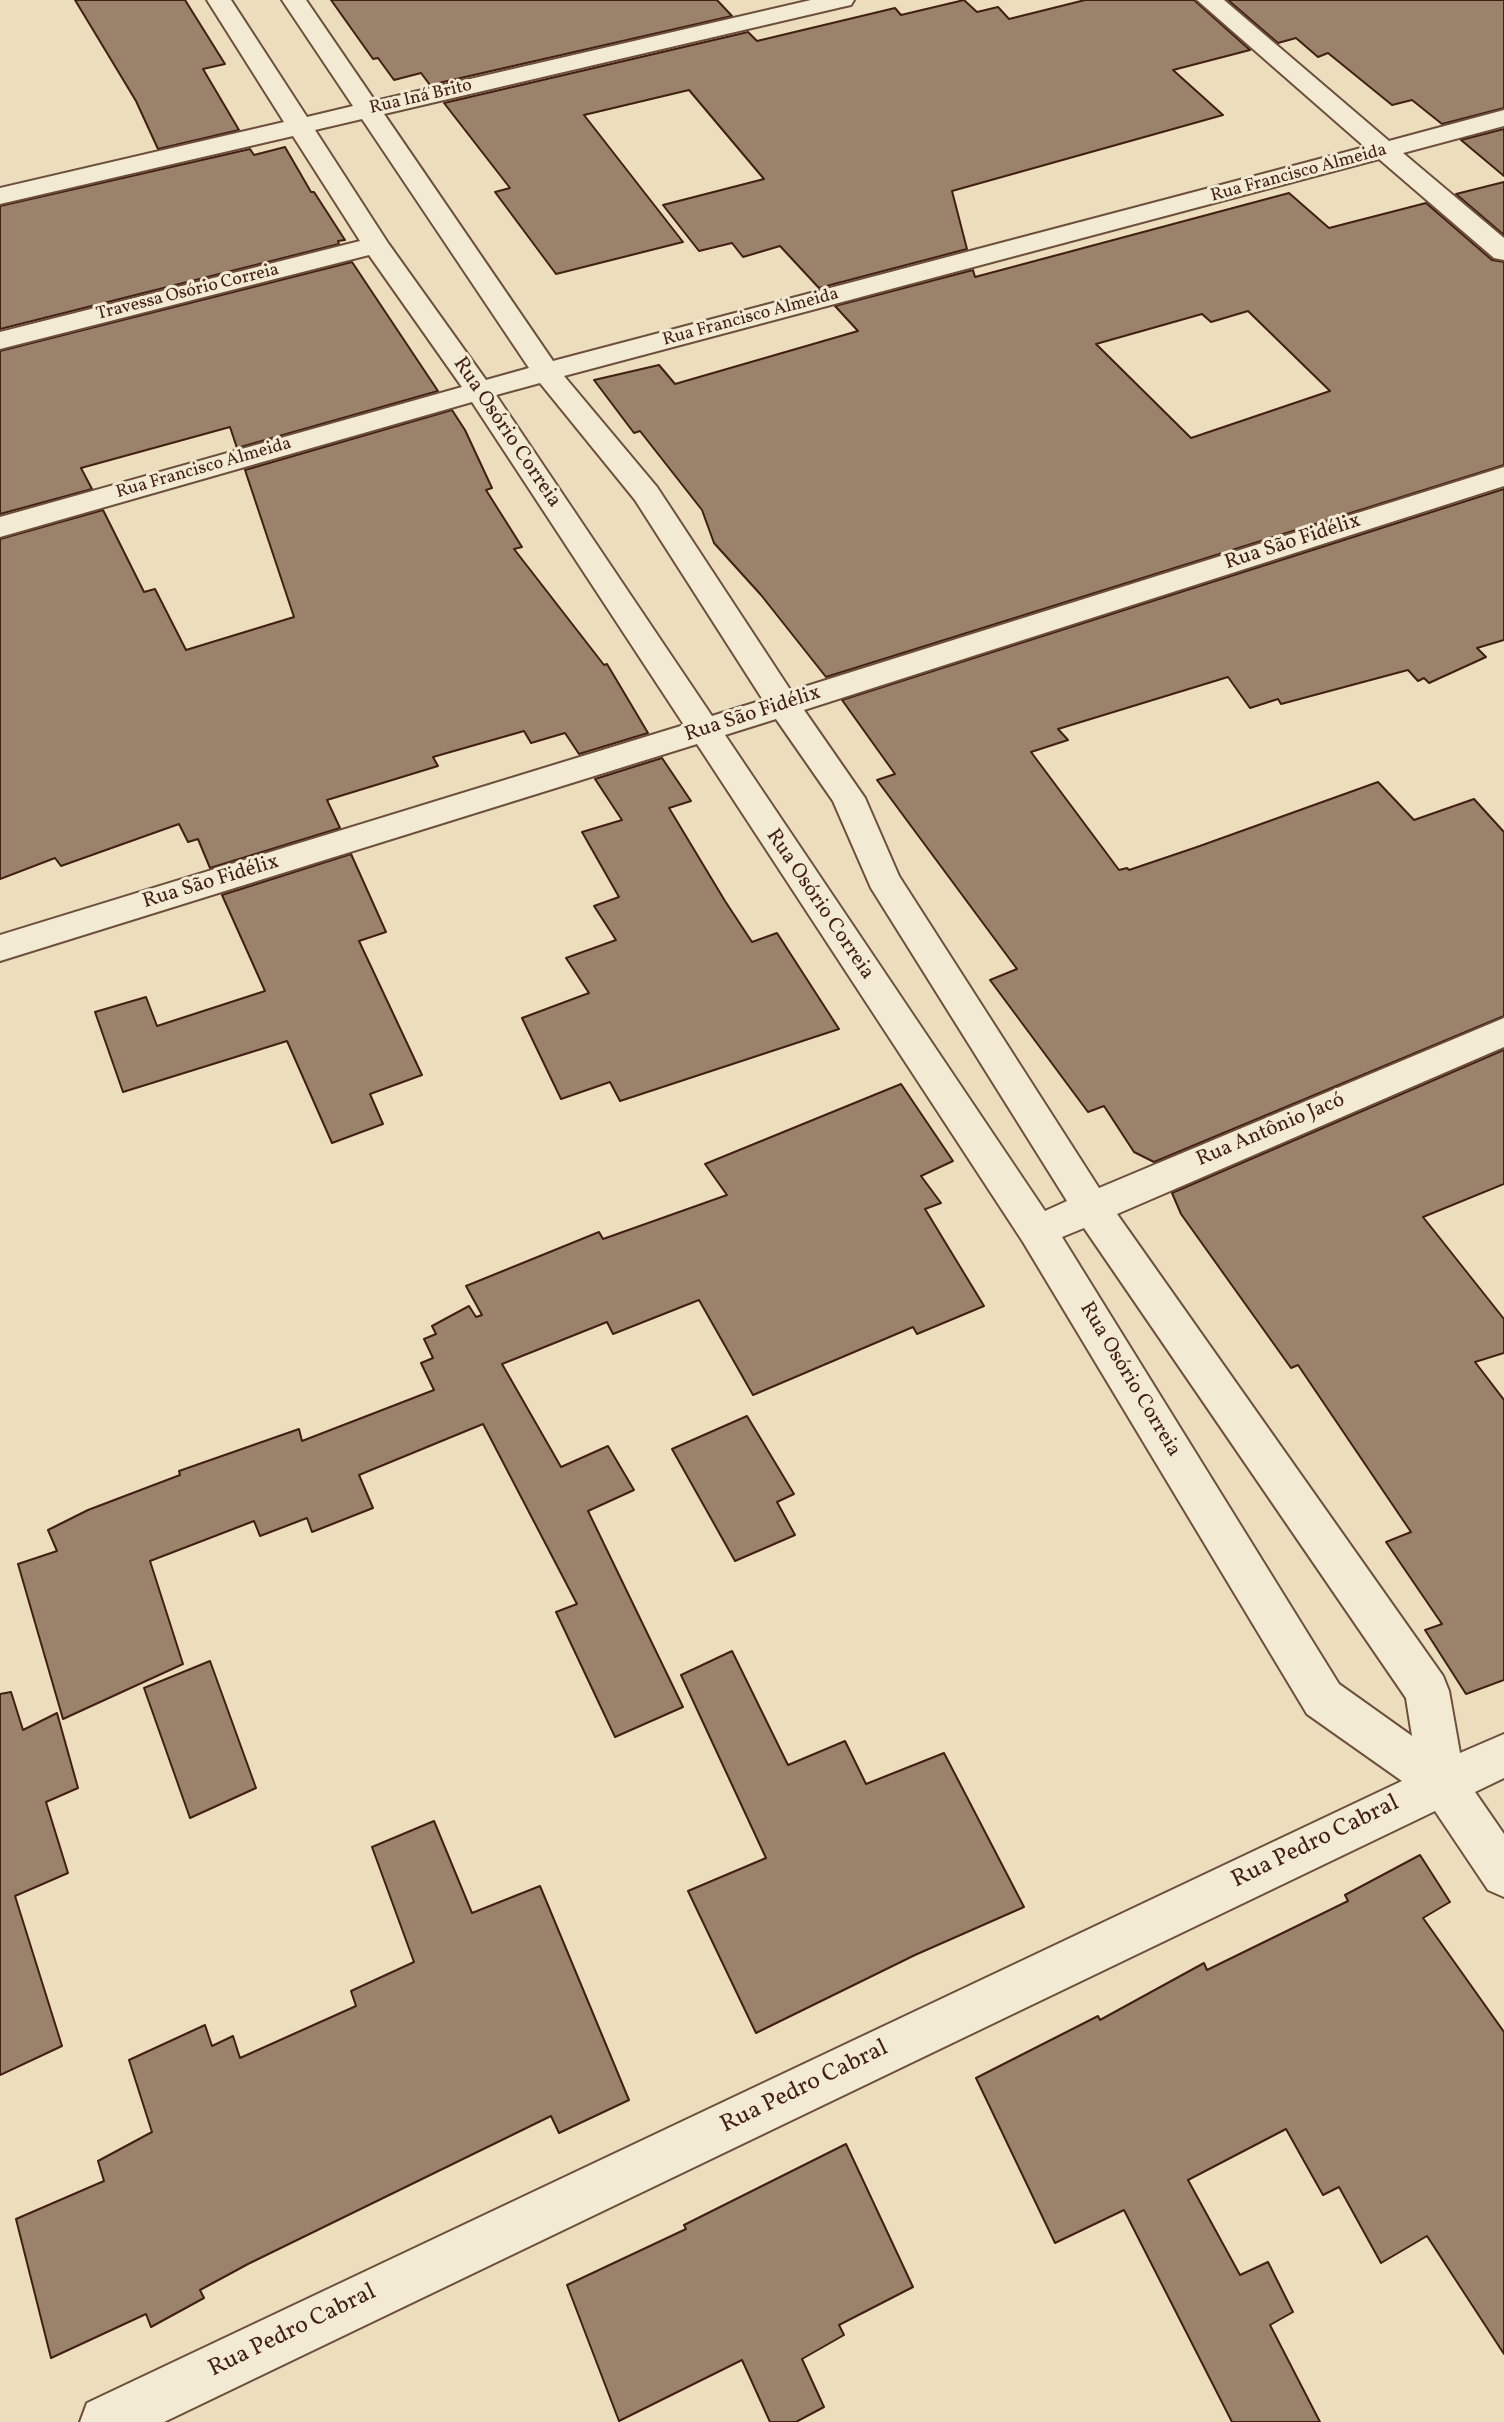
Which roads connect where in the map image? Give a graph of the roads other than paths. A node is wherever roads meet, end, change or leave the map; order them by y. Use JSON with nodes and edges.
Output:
{"nodes":[{"id":1,"x":219,"y":0,"type":"edge"},
{"id":2,"x":294,"y":0,"type":"edge"},
{"id":3,"x":842,"y":0,"type":"edge"},
{"id":4,"x":1209,"y":0,"type":"edge"},
{"id":5,"x":368,"y":111,"type":"junction"},
{"id":6,"x":1504,"y":118,"type":"edge"},
{"id":7,"x":300,"y":126,"type":"junction"},
{"id":8,"x":1384,"y":152,"type":"junction"},
{"id":9,"x":0,"y":196,"type":"edge"},
{"id":10,"x":376,"y":244,"type":"junction"},
{"id":11,"x":1504,"y":252,"type":"edge"},
{"id":12,"x":0,"y":341,"type":"edge"},
{"id":13,"x":547,"y":372,"type":"junction"},
{"id":14,"x":479,"y":391,"type":"junction"},
{"id":15,"x":1504,"y":476,"type":"edge"},
{"id":16,"x":0,"y":527,"type":"edge"},
{"id":17,"x":783,"y":705,"type":"junction"},
{"id":18,"x":702,"y":731,"type":"junction"},
{"id":19,"x":0,"y":948,"type":"edge"},
{"id":20,"x":1504,"y":1032,"type":"edge"},
{"id":21,"x":1091,"y":1207,"type":"junction"},
{"id":22,"x":1037,"y":1231,"type":"junction"},
{"id":23,"x":1504,"y":1755,"type":"edge"},
{"id":24,"x":1442,"y":1783,"type":"junction"},
{"id":25,"x":1504,"y":1874,"type":"edge"},
{"id":26,"x":106,"y":2422,"type":"edge"}],
"edges":[{"from":1,"to":7,"type":"street","name":"Rua Osório Correia"},
{"from":2,"to":5,"type":"street","name":"Rua Osório Correia"},
{"from":3,"to":5,"type":"street","name":"Rua Iná Brito"},
{"from":4,"to":8,"type":"street"},
{"from":5,"to":7,"type":"street","name":"Rua Iná Brito"},
{"from":5,"to":13,"type":"street","name":"Rua Osório Correia"},
{"from":6,"to":8,"type":"street","name":"Rua Francisco Almeida"},
{"from":7,"to":9,"type":"street","name":"Rua Iná Brito"},
{"from":7,"to":10,"type":"street","name":"Rua Osório Correia"},
{"from":8,"to":11,"type":"street"},
{"from":8,"to":13,"type":"street","name":"Rua Francisco Almeida"},
{"from":10,"to":12,"type":"street","name":"Travessa Osório Correia"},
{"from":10,"to":14,"type":"street","name":"Rua Osório Correia"},
{"from":13,"to":14,"type":"street","name":"Rua Francisco Almeida"},
{"from":13,"to":17,"type":"street","name":"Rua Osório Correia"},
{"from":14,"to":16,"type":"street","name":"Rua Francisco Almeida"},
{"from":14,"to":18,"type":"street","name":"Rua Osório Correia"},
{"from":15,"to":17,"type":"street","name":"Rua São Fidélix"},
{"from":17,"to":18,"type":"street","name":"Rua São Fidélix"},
{"from":17,"to":21,"type":"street","name":"Rua Osório Correia"},
{"from":18,"to":19,"type":"street","name":"Rua São Fidélix"},
{"from":18,"to":22,"type":"street","name":"Rua Osório Correia"},
{"from":20,"to":21,"type":"street","name":"Rua Antônio Jacó"},
{"from":21,"to":22,"type":"street","name":"Rua Antônio Jacó"},
{"from":21,"to":24,"type":"street","name":"Rua Osório Correia"},
{"from":22,"to":24,"type":"street","name":"Rua Osório Correia"},
{"from":23,"to":24,"type":"street","name":"Rua Pedro Cabral"},
{"from":24,"to":25,"type":"street","name":"Rua Osório Correia"},
{"from":24,"to":26,"type":"street","name":"Rua Pedro Cabral"}]}
